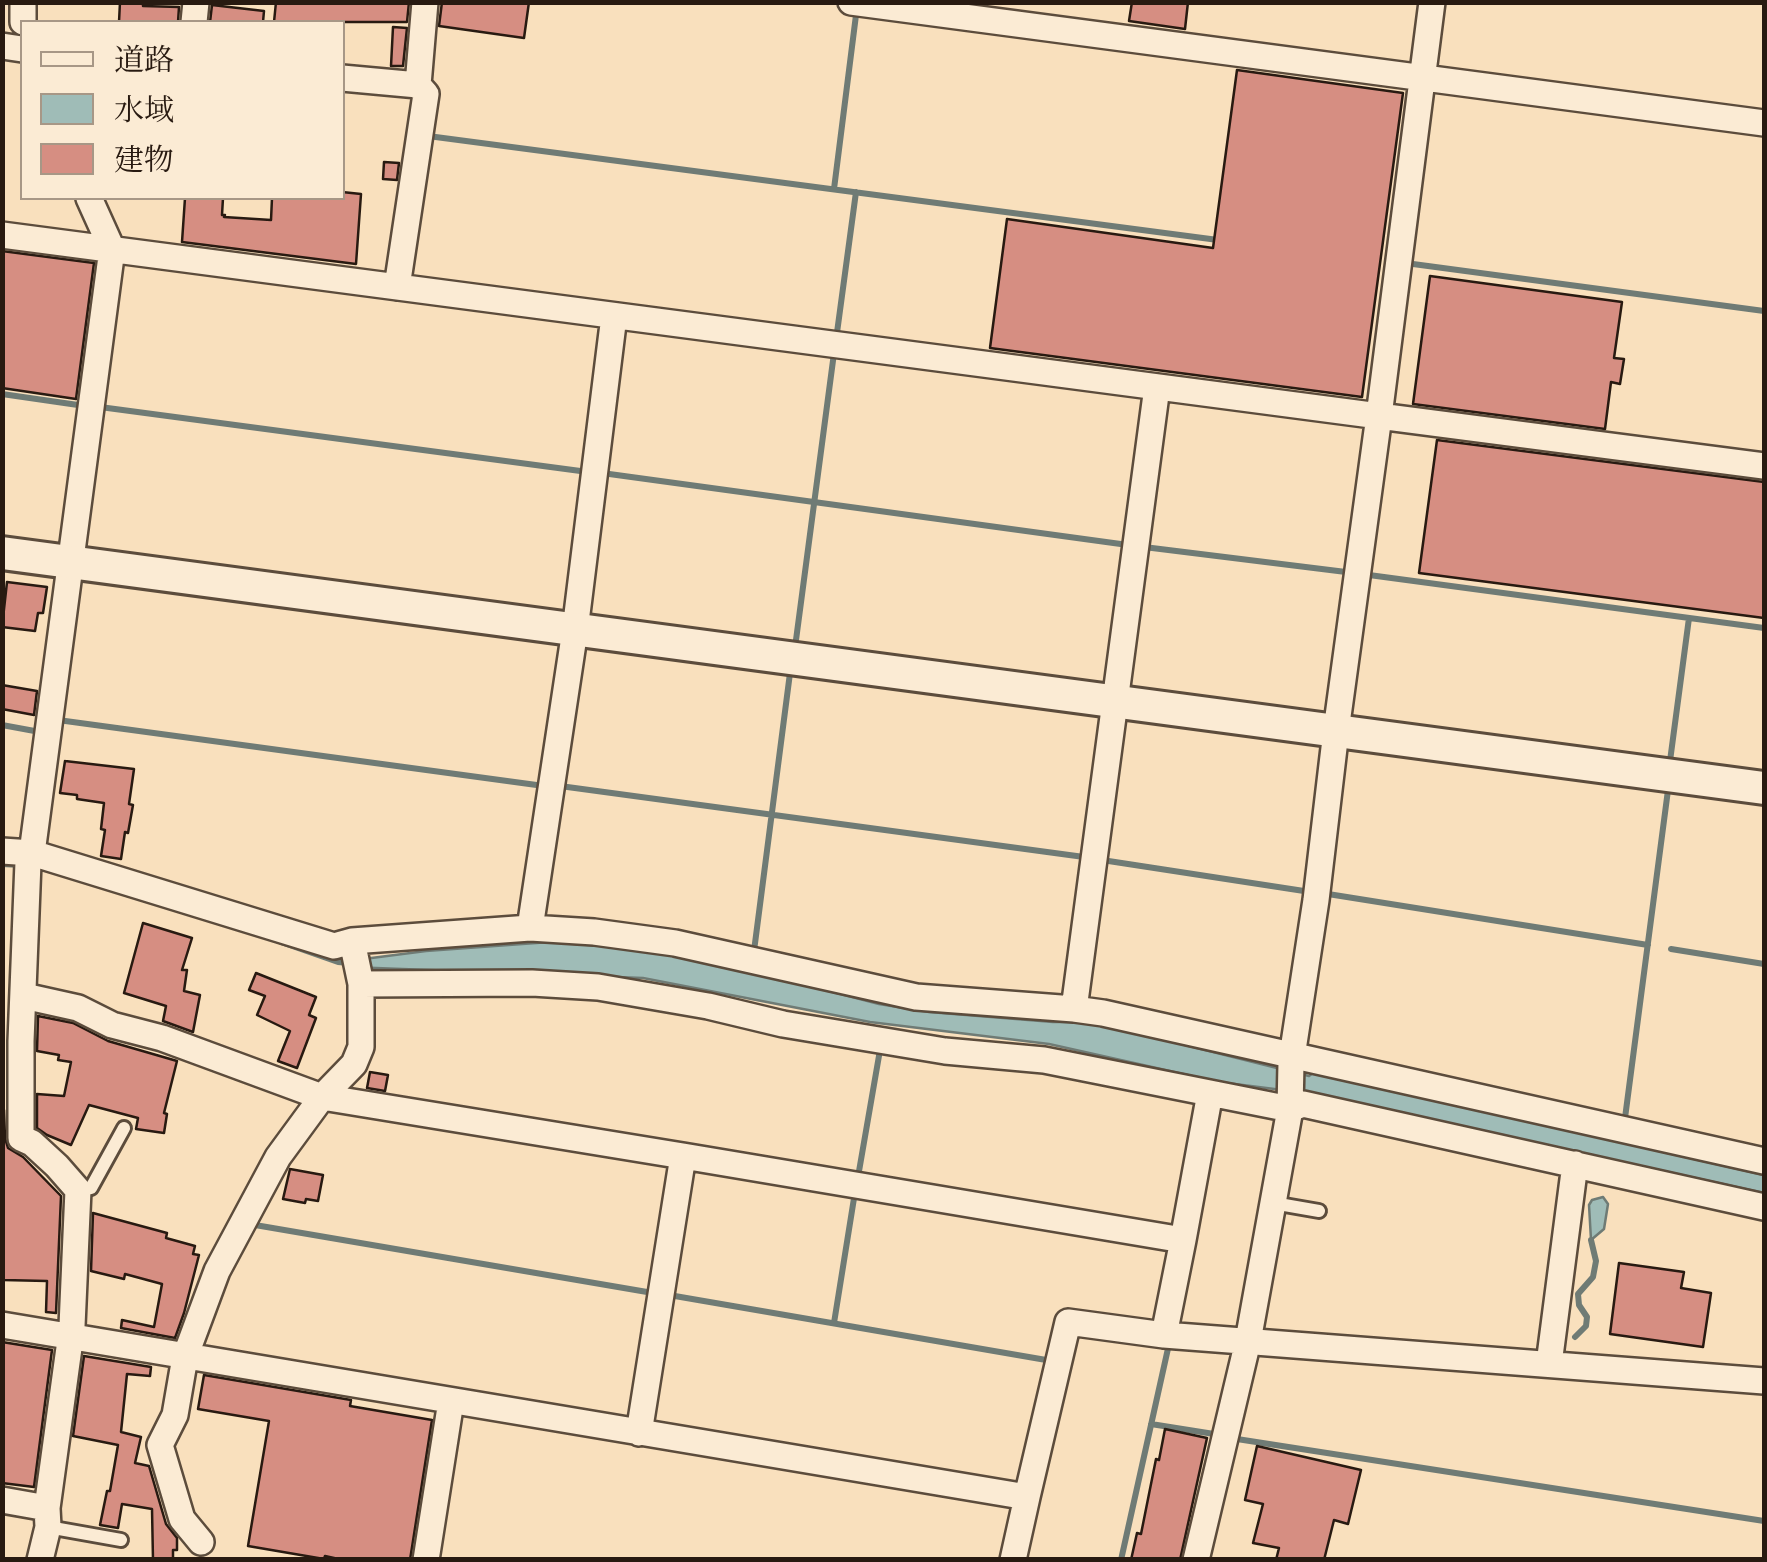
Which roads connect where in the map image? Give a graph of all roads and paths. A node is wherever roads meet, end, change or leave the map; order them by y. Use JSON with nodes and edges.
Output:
{"nodes":[{"id":1,"x":425,"y":2,"type":"edge"},
{"id":2,"x":1432,"y":2,"type":"edge"},
{"id":3,"x":852,"y":3,"type":"edge"},
{"id":4,"x":345,"y":78,"type":"edge"},
{"id":5,"x":1422,"y":78,"type":"junction"},
{"id":6,"x":418,"y":85,"type":"junction"},
{"id":7,"x":1764,"y":123,"type":"edge"},
{"id":8,"x":90,"y":200,"type":"edge"},
{"id":9,"x":2,"y":235,"type":"edge"},
{"id":10,"x":112,"y":249,"type":"junction"},
{"id":11,"x":397,"y":288,"type":"junction"},
{"id":12,"x":614,"y":316,"type":"junction"},
{"id":13,"x":1157,"y":387,"type":"junction"},
{"id":14,"x":1380,"y":416,"type":"junction"},
{"id":15,"x":1764,"y":466,"type":"edge"},
{"id":16,"x":2,"y":553,"type":"edge"},
{"id":17,"x":70,"y":563,"type":"junction"},
{"id":18,"x":575,"y":630,"type":"junction"},
{"id":19,"x":1116,"y":702,"type":"junction"},
{"id":20,"x":1336,"y":731,"type":"junction"},
{"id":21,"x":1764,"y":788,"type":"edge"},
{"id":22,"x":2,"y":852,"type":"edge"},
{"id":23,"x":32,"y":854,"type":"junction"},
{"id":24,"x":530,"y":928,"type":"junction"},
{"id":25,"x":14,"y":944,"type":"edge"},
{"id":26,"x":356,"y":962,"type":"junction"},
{"id":27,"x":24,"y":996,"type":"junction"},
{"id":28,"x":1074,"y":1009,"type":"junction"},
{"id":29,"x":12,"y":1041,"type":"edge"},
{"id":30,"x":1292,"y":1059,"type":"junction"},
{"id":31,"x":1210,"y":1093,"type":"junction"},
{"id":32,"x":322,"y":1097,"type":"junction"},
{"id":33,"x":1291,"y":1103,"type":"junction"},
{"id":34,"x":124,"y":1128,"type":"dead end"},
{"id":35,"x":12,"y":1136,"type":"edge"},
{"id":36,"x":683,"y":1156,"type":"junction"},
{"id":37,"x":1764,"y":1161,"type":"edge"},
{"id":38,"x":1575,"y":1164,"type":"junction"},
{"id":39,"x":78,"y":1190,"type":"junction"},
{"id":40,"x":1273,"y":1203,"type":"junction"},
{"id":41,"x":1764,"y":1207,"type":"edge"},
{"id":42,"x":1319,"y":1210,"type":"dead end"},
{"id":43,"x":1182,"y":1240,"type":"junction"},
{"id":44,"x":2,"y":1325,"type":"edge"},
{"id":45,"x":1164,"y":1335,"type":"junction"},
{"id":46,"x":69,"y":1338,"type":"junction"},
{"id":47,"x":1248,"y":1341,"type":"junction"},
{"id":48,"x":185,"y":1357,"type":"junction"},
{"id":49,"x":1549,"y":1364,"type":"junction"},
{"id":50,"x":1764,"y":1381,"type":"edge"},
{"id":51,"x":452,"y":1401,"type":"junction"},
{"id":52,"x":639,"y":1432,"type":"junction"},
{"id":53,"x":1027,"y":1497,"type":"junction"},
{"id":54,"x":2,"y":1500,"type":"edge"},
{"id":55,"x":48,"y":1517,"type":"junction"},
{"id":56,"x":122,"y":1540,"type":"dead end"},
{"id":57,"x":201,"y":1542,"type":"dead end"},
{"id":58,"x":40,"y":1560,"type":"edge"},
{"id":59,"x":426,"y":1560,"type":"edge"},
{"id":60,"x":1013,"y":1560,"type":"edge"},
{"id":61,"x":1196,"y":1560,"type":"edge"}],
"edges":[{"from":1,"to":6,"type":"street"},
{"from":2,"to":5,"type":"street"},
{"from":3,"to":5,"type":"street"},
{"from":4,"to":6,"type":"street"},
{"from":5,"to":7,"type":"street"},
{"from":5,"to":14,"type":"street"},
{"from":6,"to":11,"type":"street"},
{"from":8,"to":10,"type":"street"},
{"from":9,"to":10,"type":"street"},
{"from":10,"to":11,"type":"street"},
{"from":10,"to":17,"type":"street"},
{"from":11,"to":12,"type":"street"},
{"from":12,"to":13,"type":"street"},
{"from":12,"to":18,"type":"street"},
{"from":13,"to":14,"type":"street"},
{"from":13,"to":19,"type":"street"},
{"from":14,"to":15,"type":"street"},
{"from":14,"to":20,"type":"street"},
{"from":16,"to":17,"type":"street"},
{"from":17,"to":18,"type":"street"},
{"from":17,"to":23,"type":"street"},
{"from":18,"to":19,"type":"street"},
{"from":18,"to":24,"type":"street"},
{"from":19,"to":20,"type":"street"},
{"from":19,"to":28,"type":"street"},
{"from":20,"to":21,"type":"street"},
{"from":20,"to":30,"type":"street"},
{"from":22,"to":23,"type":"street"},
{"from":23,"to":25,"type":"street"},
{"from":23,"to":26,"type":"street"},
{"from":24,"to":26,"type":"street"},
{"from":24,"to":28,"type":"street"},
{"from":25,"to":27,"type":"street"},
{"from":26,"to":31,"type":"street"},
{"from":26,"to":32,"type":"street"},
{"from":27,"to":29,"type":"street"},
{"from":27,"to":32,"type":"street"},
{"from":28,"to":30,"type":"street"},
{"from":29,"to":35,"type":"street"},
{"from":30,"to":33,"type":"street"},
{"from":30,"to":37,"type":"street"},
{"from":31,"to":33,"type":"street"},
{"from":31,"to":43,"type":"street"},
{"from":32,"to":36,"type":"street"},
{"from":32,"to":48,"type":"street"},
{"from":33,"to":38,"type":"street"},
{"from":33,"to":40,"type":"street"},
{"from":34,"to":39,"type":"lane"},
{"from":35,"to":39,"type":"street"},
{"from":36,"to":43,"type":"street"},
{"from":36,"to":52,"type":"street"},
{"from":38,"to":41,"type":"street"},
{"from":38,"to":49,"type":"street"},
{"from":39,"to":46,"type":"street"},
{"from":40,"to":42,"type":"lane"},
{"from":40,"to":47,"type":"street"},
{"from":43,"to":45,"type":"street"},
{"from":44,"to":46,"type":"street"},
{"from":45,"to":47,"type":"street"},
{"from":45,"to":53,"type":"street"},
{"from":46,"to":48,"type":"street"},
{"from":46,"to":55,"type":"street"},
{"from":47,"to":49,"type":"street"},
{"from":47,"to":61,"type":"street"},
{"from":48,"to":51,"type":"street"},
{"from":48,"to":57,"type":"street"},
{"from":49,"to":50,"type":"street"},
{"from":51,"to":52,"type":"street"},
{"from":51,"to":59,"type":"street"},
{"from":52,"to":53,"type":"street"},
{"from":53,"to":60,"type":"street"},
{"from":54,"to":55,"type":"street"},
{"from":55,"to":56,"type":"lane"},
{"from":55,"to":58,"type":"street"}]}
